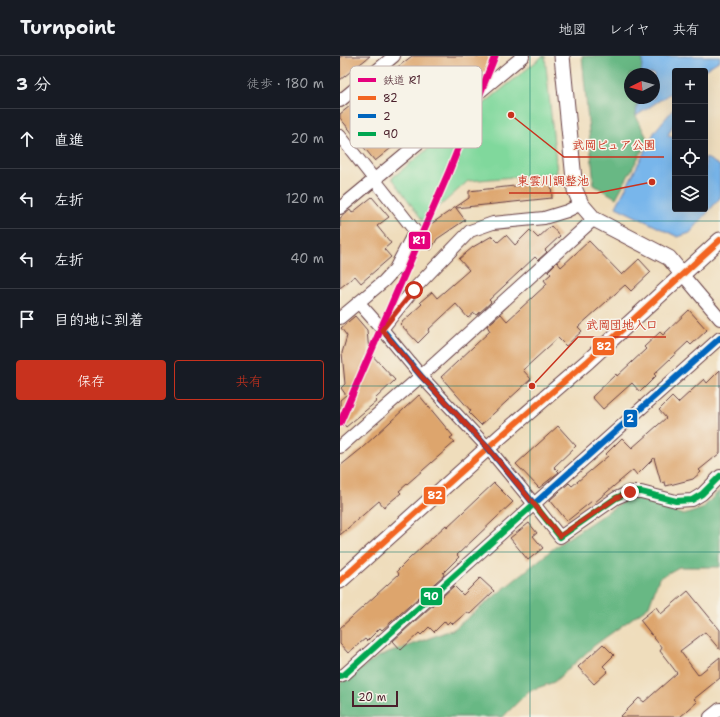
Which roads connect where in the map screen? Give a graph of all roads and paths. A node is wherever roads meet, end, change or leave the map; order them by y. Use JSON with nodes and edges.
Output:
{"nodes":[{"id":1,"x":394,"y":56,"type":"edge"},
{"id":2,"x":523,"y":56,"type":"edge"},
{"id":3,"x":562,"y":56,"type":"edge"},
{"id":4,"x":382,"y":66,"type":"edge"},
{"id":5,"x":482,"y":90,"type":"edge"},
{"id":6,"x":350,"y":93,"type":"edge"},
{"id":7,"x":340,"y":101,"type":"edge"},
{"id":8,"x":340,"y":136,"type":"edge"},
{"id":9,"x":413,"y":148,"type":"edge"},
{"id":10,"x":375,"y":180,"type":"junction"},
{"id":11,"x":581,"y":204,"type":"junction"},
{"id":12,"x":340,"y":208,"type":"edge"},
{"id":13,"x":594,"y":219,"type":"junction"},
{"id":14,"x":720,"y":240,"type":"edge"},
{"id":15,"x":682,"y":274,"type":"junction"},
{"id":16,"x":359,"y":303,"type":"junction"},
{"id":17,"x":340,"y":318,"type":"edge"},
{"id":18,"x":720,"y":319,"type":"edge"},
{"id":19,"x":382,"y":330,"type":"junction"},
{"id":20,"x":720,"y":338,"type":"edge"},
{"id":21,"x":421,"y":376,"type":"junction"},
{"id":22,"x":340,"y":446,"type":"edge"},
{"id":23,"x":488,"y":448,"type":"junction"},
{"id":24,"x":720,"y":476,"type":"edge"},
{"id":25,"x":534,"y":504,"type":"junction"},
{"id":26,"x":340,"y":581,"type":"edge"},
{"id":27,"x":340,"y":676,"type":"edge"},
{"id":28,"x":720,"y":709,"type":"edge"},
{"id":29,"x":710,"y":717,"type":"edge"}],
"edges":[{"from":1,"to":4,"type":"street"},
{"from":2,"to":5,"type":"street"},
{"from":3,"to":11,"type":"street"},
{"from":6,"to":7,"type":"street"},
{"from":8,"to":10,"type":"street"},
{"from":9,"to":10,"type":"street"},
{"from":10,"to":12,"type":"street"},
{"from":10,"to":16,"type":"street"},
{"from":11,"to":13,"type":"street"},
{"from":11,"to":19,"type":"street"},
{"from":13,"to":15,"type":"street"},
{"from":13,"to":21,"type":"street"},
{"from":14,"to":15,"type":"street"},
{"from":15,"to":18,"type":"street"},
{"from":15,"to":23,"type":"street"},
{"from":16,"to":17,"type":"street"},
{"from":16,"to":19,"type":"street"},
{"from":19,"to":21,"type":"street"},
{"from":20,"to":25,"type":"street"},
{"from":21,"to":22,"type":"street"},
{"from":21,"to":23,"type":"street"},
{"from":23,"to":25,"type":"street"},
{"from":23,"to":26,"type":"street"},
{"from":24,"to":25,"type":"street"},
{"from":25,"to":27,"type":"street"},
{"from":28,"to":29,"type":"street"}]}
